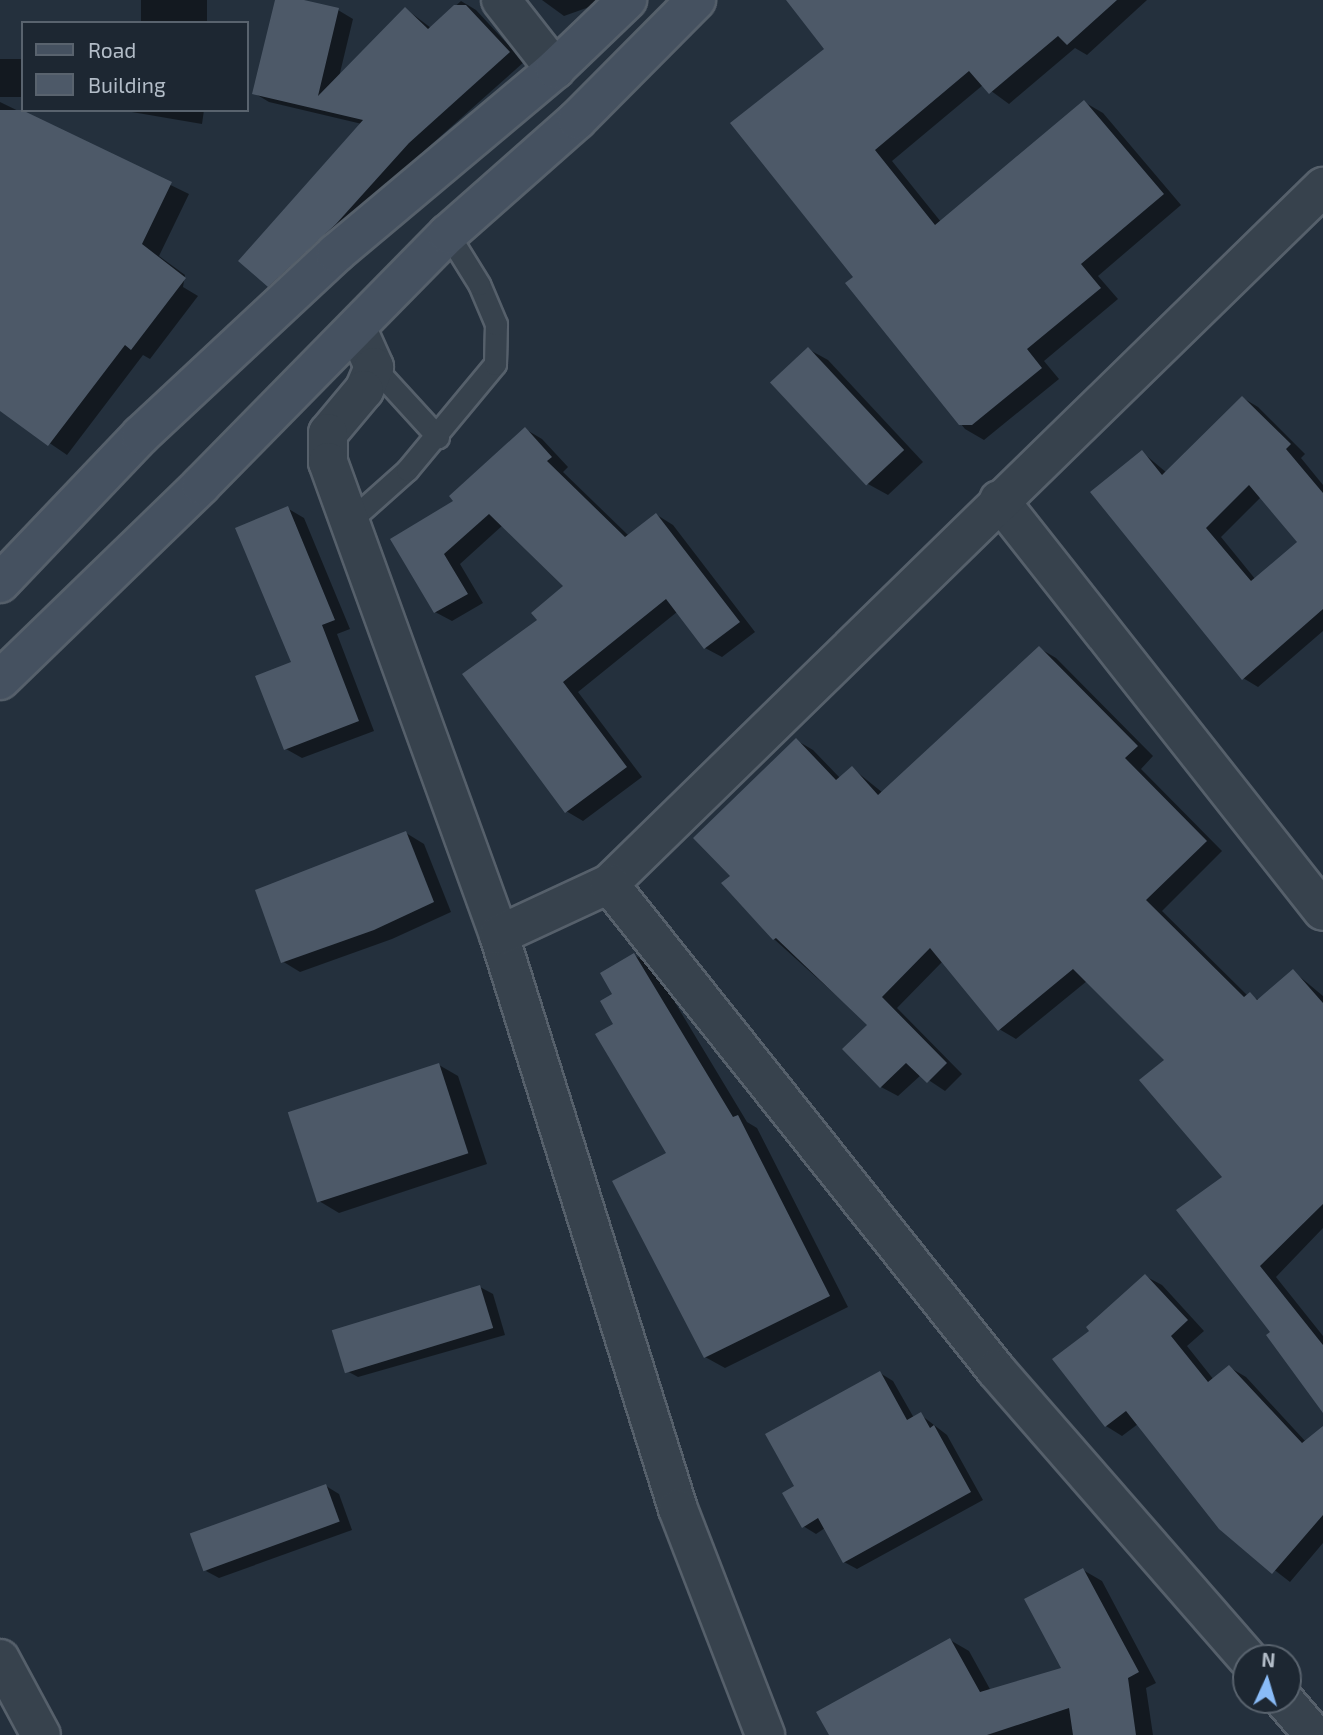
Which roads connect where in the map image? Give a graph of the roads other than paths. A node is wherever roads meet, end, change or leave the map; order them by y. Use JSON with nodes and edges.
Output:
{"nodes":[{"id":1,"x":500,"y":0,"type":"edge"},
{"id":2,"x":627,"y":0,"type":"edge"},
{"id":3,"x":696,"y":0,"type":"edge"},
{"id":4,"x":555,"y":69,"type":"junction"},
{"id":5,"x":1323,"y":187,"type":"edge"},
{"id":6,"x":448,"y":234,"type":"junction"},
{"id":7,"x":357,"y":329,"type":"junction"},
{"id":8,"x":374,"y":367,"type":"junction"},
{"id":9,"x":438,"y":437,"type":"junction"},
{"id":10,"x":999,"y":500,"type":"junction"},
{"id":11,"x":352,"y":519,"type":"junction"},
{"id":12,"x":0,"y":583,"type":"edge"},
{"id":13,"x":0,"y":680,"type":"edge"},
{"id":14,"x":609,"y":884,"type":"junction"},
{"id":15,"x":1323,"y":911,"type":"edge"},
{"id":16,"x":499,"y":935,"type":"junction"},
{"id":17,"x":1235,"y":1644,"type":"edge"},
{"id":18,"x":0,"y":1659,"type":"edge"},
{"id":19,"x":1296,"y":1714,"type":"edge"},
{"id":20,"x":41,"y":1735,"type":"edge"},
{"id":21,"x":765,"y":1735,"type":"edge"},
{"id":22,"x":1314,"y":1735,"type":"edge"}],
"edges":[{"from":1,"to":4,"type":"street"},
{"from":2,"to":4,"type":"main road"},
{"from":3,"to":6,"type":"main road"},
{"from":4,"to":12,"type":"main road"},
{"from":5,"to":10,"type":"street"},
{"from":6,"to":7,"type":"main road"},
{"from":6,"to":9,"type":"lane"},
{"from":7,"to":8,"type":"street"},
{"from":7,"to":13,"type":"main road"},
{"from":8,"to":9,"type":"lane"},
{"from":8,"to":11,"type":"street"},
{"from":9,"to":11,"type":"lane"},
{"from":10,"to":14,"type":"street"},
{"from":10,"to":15,"type":"street"},
{"from":11,"to":16,"type":"street"},
{"from":14,"to":16,"type":"street"},
{"from":14,"to":17,"type":"street"},
{"from":16,"to":21,"type":"street"},
{"from":18,"to":20,"type":"street"},
{"from":19,"to":22,"type":"street"}]}
